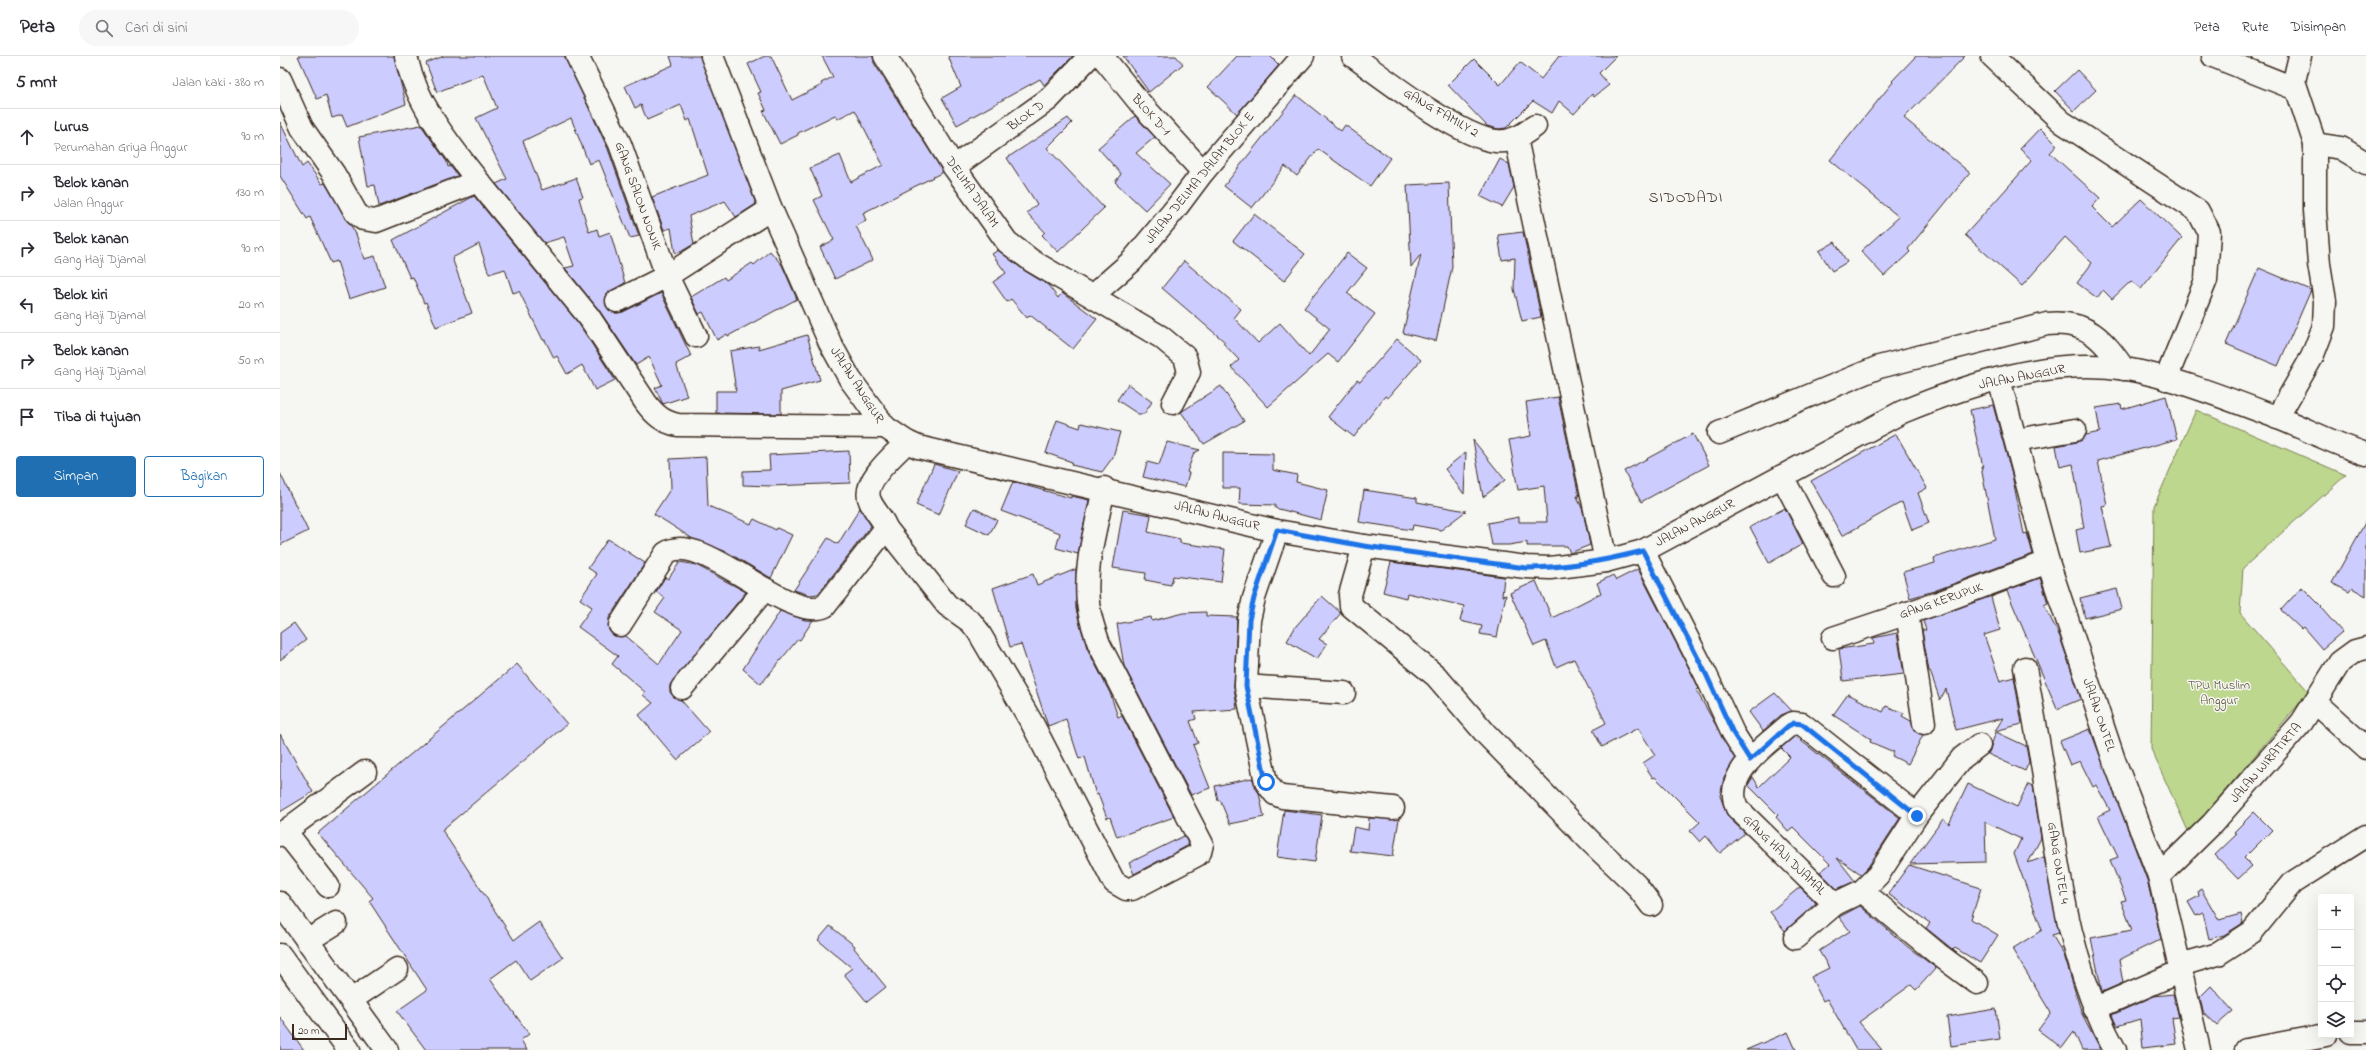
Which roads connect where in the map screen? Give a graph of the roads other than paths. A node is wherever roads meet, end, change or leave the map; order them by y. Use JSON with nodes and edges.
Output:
{"nodes":[{"id":1,"x":406,"y":56,"type":"edge"},
{"id":2,"x":577,"y":56,"type":"edge"},
{"id":3,"x":712,"y":56,"type":"edge"},
{"id":4,"x":885,"y":56,"type":"edge"},
{"id":5,"x":1090,"y":56,"type":"edge"},
{"id":6,"x":1102,"y":56,"type":"edge"},
{"id":7,"x":1303,"y":56,"type":"edge"},
{"id":8,"x":1352,"y":56,"type":"edge"},
{"id":9,"x":1992,"y":56,"type":"edge"},
{"id":10,"x":2213,"y":56,"type":"edge"},
{"id":11,"x":2300,"y":56,"type":"edge"},
{"id":12,"x":280,"y":79,"type":"edge"},
{"id":13,"x":2296,"y":89,"type":"junction"},
{"id":14,"x":1535,"y":126,"type":"dead end"},
{"id":15,"x":1516,"y":138,"type":"junction"},
{"id":16,"x":2315,"y":144,"type":"junction"},
{"id":17,"x":2366,"y":163,"type":"edge"},
{"id":18,"x":954,"y":167,"type":"junction"},
{"id":19,"x":1203,"y":172,"type":"junction"},
{"id":20,"x":478,"y":181,"type":"junction"},
{"id":21,"x":771,"y":209,"type":"junction"},
{"id":22,"x":667,"y":276,"type":"junction"},
{"id":23,"x":1092,"y":296,"type":"junction"},
{"id":24,"x":617,"y":301,"type":"dead end"},
{"id":25,"x":696,"y":336,"type":"dead end"},
{"id":26,"x":2124,"y":369,"type":"junction"},
{"id":27,"x":2000,"y":379,"type":"junction"},
{"id":28,"x":2166,"y":379,"type":"junction"},
{"id":29,"x":1173,"y":404,"type":"dead end"},
{"id":30,"x":2277,"y":418,"type":"junction"},
{"id":31,"x":885,"y":427,"type":"junction"},
{"id":32,"x":2075,"y":430,"type":"dead end"},
{"id":33,"x":1719,"y":433,"type":"dead end"},
{"id":34,"x":2016,"y":440,"type":"junction"},
{"id":35,"x":907,"y":442,"type":"junction"},
{"id":36,"x":2366,"y":454,"type":"edge"},
{"id":37,"x":1782,"y":476,"type":"junction"},
{"id":38,"x":1104,"y":488,"type":"junction"},
{"id":39,"x":886,"y":528,"type":"junction"},
{"id":40,"x":1277,"y":530,"type":"junction"},
{"id":41,"x":1364,"y":546,"type":"junction"},
{"id":42,"x":1643,"y":551,"type":"junction"},
{"id":43,"x":1606,"y":561,"type":"junction"},
{"id":44,"x":2048,"y":562,"type":"junction"},
{"id":45,"x":1834,"y":576,"type":"dead end"},
{"id":46,"x":765,"y":589,"type":"junction"},
{"id":47,"x":1907,"y":613,"type":"junction"},
{"id":48,"x":620,"y":625,"type":"dead end"},
{"id":49,"x":1833,"y":638,"type":"dead end"},
{"id":50,"x":2366,"y":648,"type":"edge"},
{"id":51,"x":2025,"y":668,"type":"dead end"},
{"id":52,"x":1246,"y":686,"type":"junction"},
{"id":53,"x":682,"y":688,"type":"dead end"},
{"id":54,"x":1344,"y":693,"type":"dead end"},
{"id":55,"x":2315,"y":702,"type":"junction"},
{"id":56,"x":1924,"y":723,"type":"dead end"},
{"id":57,"x":1979,"y":745,"type":"dead end"},
{"id":58,"x":2366,"y":748,"type":"edge"},
{"id":59,"x":1750,"y":760,"type":"junction"},
{"id":60,"x":365,"y":772,"type":"dead end"},
{"id":61,"x":1393,"y":808,"type":"dead end"},
{"id":62,"x":1917,"y":816,"type":"junction"},
{"id":63,"x":283,"y":833,"type":"edge"},
{"id":64,"x":2366,"y":836,"type":"edge"},
{"id":65,"x":2159,"y":876,"type":"junction"},
{"id":66,"x":328,"y":886,"type":"dead end"},
{"id":67,"x":1862,"y":891,"type":"junction"},
{"id":68,"x":280,"y":903,"type":"edge"},
{"id":69,"x":1835,"y":904,"type":"junction"},
{"id":70,"x":1651,"y":905,"type":"dead end"},
{"id":71,"x":336,"y":923,"type":"dead end"},
{"id":72,"x":1795,"y":938,"type":"dead end"},
{"id":73,"x":307,"y":941,"type":"junction"},
{"id":74,"x":280,"y":955,"type":"edge"},
{"id":75,"x":2181,"y":968,"type":"junction"},
{"id":76,"x":397,"y":969,"type":"dead end"},
{"id":77,"x":1977,"y":983,"type":"dead end"},
{"id":78,"x":350,"y":1000,"type":"junction"},
{"id":79,"x":2094,"y":1009,"type":"junction"},
{"id":80,"x":2354,"y":1032,"type":"edge"},
{"id":81,"x":2366,"y":1032,"type":"edge"},
{"id":82,"x":2318,"y":1036,"type":"edge"},
{"id":83,"x":349,"y":1050,"type":"edge"},
{"id":84,"x":387,"y":1050,"type":"edge"},
{"id":85,"x":2114,"y":1050,"type":"edge"},
{"id":86,"x":2199,"y":1050,"type":"edge"},
{"id":87,"x":2246,"y":1050,"type":"edge"}],
"edges":[{"from":1,"to":20,"type":"main road"},
{"from":2,"to":22,"type":"main road","name":"GANG SALON NONIK"},
{"from":3,"to":21,"type":"main road","name":"JALAN ANGGUR"},
{"from":4,"to":18,"type":"main road","name":"DELIMA DALAM"},
{"from":5,"to":18,"type":"main road","name":"BLOK D"},
{"from":6,"to":19,"type":"main road","name":"BLOK D-1"},
{"from":7,"to":19,"type":"main road","name":"JALAN DELIMA DALAM BLOK E"},
{"from":8,"to":15,"type":"main road","name":"GANG FAMILY 2"},
{"from":9,"to":28,"type":"main road"},
{"from":10,"to":13,"type":"main road"},
{"from":11,"to":13,"type":"main road"},
{"from":12,"to":20,"type":"main road"},
{"from":13,"to":16,"type":"main road"},
{"from":14,"to":15,"type":"main road","name":"GANG FAMILY 2"},
{"from":15,"to":43,"type":"main road"},
{"from":16,"to":17,"type":"main road"},
{"from":16,"to":30,"type":"main road"},
{"from":18,"to":23,"type":"main road","name":"DELIMA DALAM"},
{"from":19,"to":23,"type":"main road","name":"JALAN DELIMA DALAM BLOK E"},
{"from":20,"to":31,"type":"main road"},
{"from":21,"to":22,"type":"main road"},
{"from":21,"to":31,"type":"main road","name":"JALAN ANGGUR"},
{"from":22,"to":24,"type":"main road"},
{"from":22,"to":25,"type":"main road","name":"GANG SALON NONIK"},
{"from":23,"to":29,"type":"main road","name":"DELIMA DALAM"},
{"from":26,"to":27,"type":"main road","name":"JALAN ANGGUR"},
{"from":26,"to":28,"type":"main road","name":"JALAN ANGGUR"},
{"from":26,"to":33,"type":"main road"},
{"from":27,"to":34,"type":"main road","name":"JALAN ONTEL"},
{"from":27,"to":37,"type":"main road","name":"JALAN ANGGUR"},
{"from":28,"to":30,"type":"main road","name":"JALAN ANGGUR"},
{"from":30,"to":36,"type":"main road","name":"JALAN ANGGUR"},
{"from":31,"to":35,"type":"main road","name":"JALAN ANGGUR"},
{"from":32,"to":34,"type":"main road"},
{"from":34,"to":44,"type":"main road","name":"JALAN ONTEL"},
{"from":35,"to":38,"type":"main road","name":"JALAN ANGGUR"},
{"from":35,"to":39,"type":"main road"},
{"from":37,"to":42,"type":"main road","name":"JALAN ANGGUR"},
{"from":37,"to":45,"type":"main road"},
{"from":38,"to":39,"type":"main road"},
{"from":38,"to":40,"type":"main road","name":"JALAN ANGGUR"},
{"from":39,"to":46,"type":"main road"},
{"from":40,"to":41,"type":"main road","name":"JALAN ANGGUR"},
{"from":40,"to":52,"type":"main road"},
{"from":41,"to":43,"type":"main road","name":"JALAN ANGGUR"},
{"from":41,"to":70,"type":"main road"},
{"from":42,"to":43,"type":"main road","name":"JALAN ANGGUR"},
{"from":42,"to":59,"type":"main road"},
{"from":44,"to":47,"type":"main road","name":"GANG KERUPUK"},
{"from":44,"to":65,"type":"main road","name":"JALAN ONTEL"},
{"from":46,"to":48,"type":"main road"},
{"from":46,"to":53,"type":"main road"},
{"from":47,"to":49,"type":"main road","name":"GANG KERUPUK"},
{"from":47,"to":56,"type":"main road"},
{"from":50,"to":55,"type":"main road","name":"JALAN WIRATIRTA"},
{"from":51,"to":79,"type":"main road","name":"GANG ONTEL 4"},
{"from":52,"to":54,"type":"main road"},
{"from":52,"to":61,"type":"main road"},
{"from":55,"to":58,"type":"main road"},
{"from":55,"to":65,"type":"main road","name":"JALAN WIRATIRTA"},
{"from":57,"to":62,"type":"main road"},
{"from":59,"to":62,"type":"main road","name":"GANG HAJI DJAMAL"},
{"from":59,"to":69,"type":"main road","name":"GANG HAJI DJAMAL"},
{"from":60,"to":63,"type":"main road"},
{"from":62,"to":67,"type":"main road"},
{"from":63,"to":66,"type":"main road"},
{"from":64,"to":75,"type":"main road"},
{"from":65,"to":75,"type":"main road","name":"JALAN ONTEL"},
{"from":67,"to":69,"type":"main road"},
{"from":67,"to":77,"type":"main road"},
{"from":68,"to":73,"type":"main road"},
{"from":69,"to":72,"type":"main road"},
{"from":71,"to":73,"type":"main road"},
{"from":73,"to":78,"type":"main road"},
{"from":74,"to":83,"type":"main road"},
{"from":75,"to":79,"type":"main road"},
{"from":75,"to":86,"type":"main road","name":"JALAN ONTEL"},
{"from":76,"to":78,"type":"main road"},
{"from":78,"to":84,"type":"main road"},
{"from":79,"to":85,"type":"main road","name":"GANG ONTEL 4"},
{"from":80,"to":81,"type":"main road"},
{"from":82,"to":87,"type":"main road"}]}
